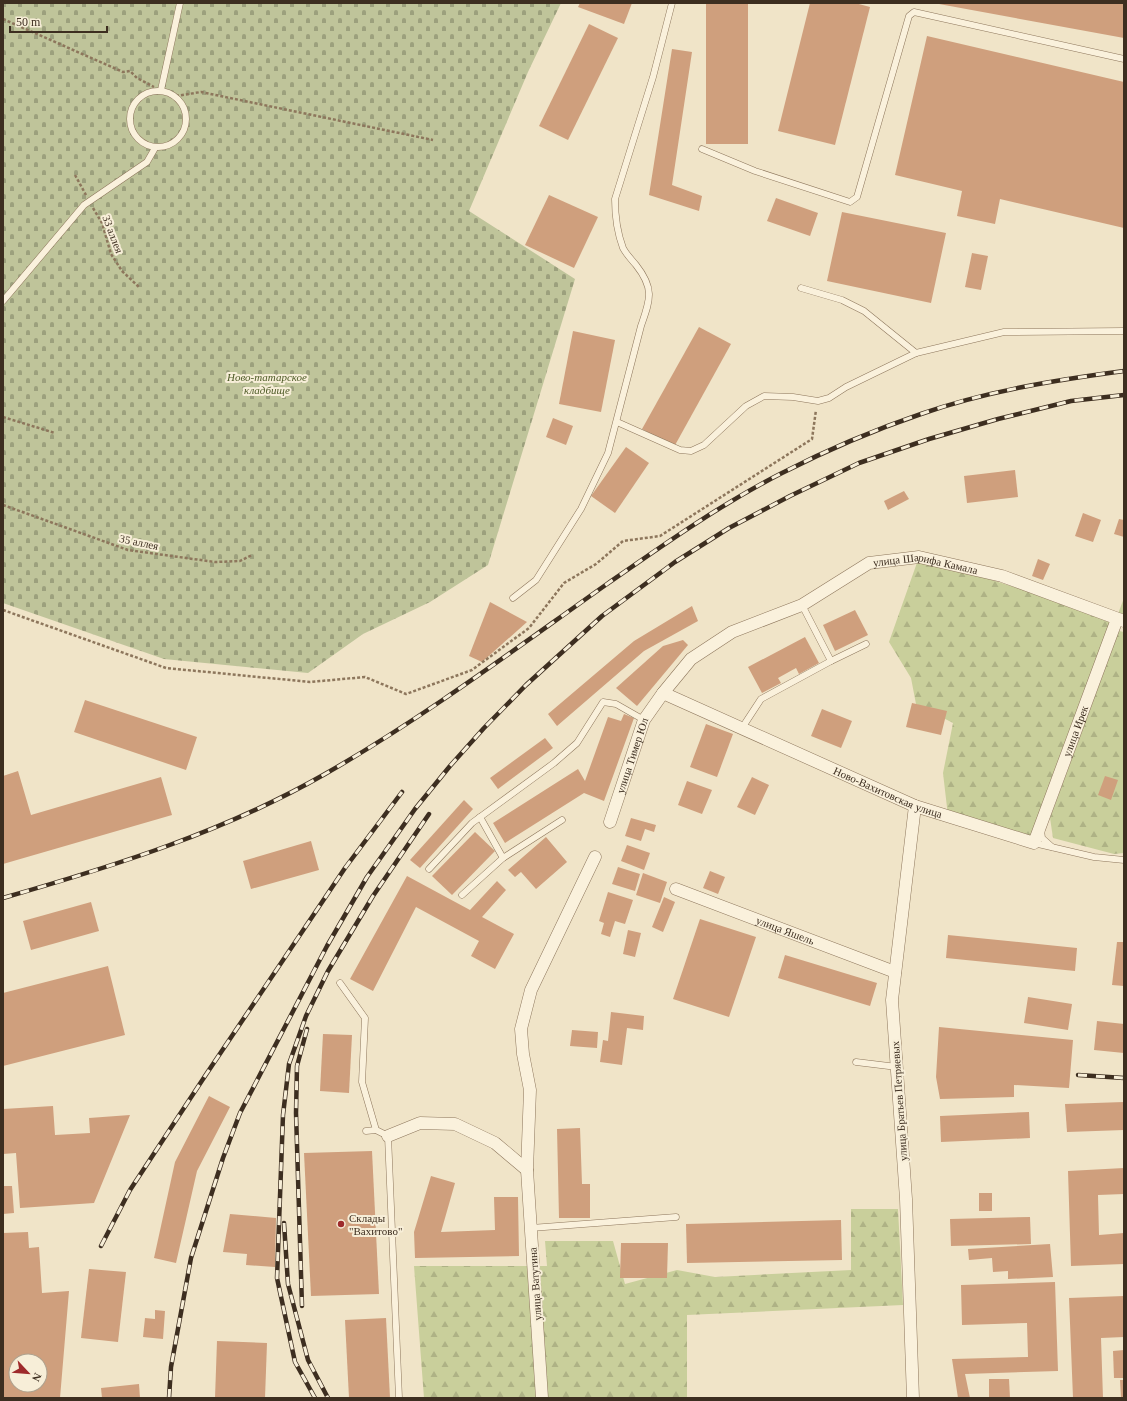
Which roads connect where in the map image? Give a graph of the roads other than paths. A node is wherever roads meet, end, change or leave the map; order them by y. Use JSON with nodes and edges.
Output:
{"nodes":[{"id":1,"x":180,"y":3,"type":"edge"},
{"id":2,"x":672,"y":3,"type":"edge"},
{"id":3,"x":1124,"y":59,"type":"edge"},
{"id":4,"x":161,"y":90,"type":"junction"},
{"id":5,"x":155,"y":148,"type":"junction"},
{"id":6,"x":702,"y":149,"type":"dead end"},
{"id":7,"x":801,"y":288,"type":"dead end"},
{"id":8,"x":3,"y":301,"type":"edge"},
{"id":9,"x":1124,"y":331,"type":"edge"},
{"id":10,"x":916,"y":353,"type":"junction"},
{"id":11,"x":617,"y":422,"type":"junction"},
{"id":12,"x":513,"y":598,"type":"dead end"},
{"id":13,"x":802,"y":605,"type":"junction"},
{"id":14,"x":1120,"y":620,"type":"edge"},
{"id":15,"x":866,"y":644,"type":"dead end"},
{"id":16,"x":831,"y":661,"type":"junction"},
{"id":17,"x":663,"y":693,"type":"junction"},
{"id":18,"x":644,"y":720,"type":"junction"},
{"id":19,"x":742,"y":728,"type":"junction"},
{"id":20,"x":915,"y":806,"type":"junction"},
{"id":21,"x":480,"y":817,"type":"junction"},
{"id":22,"x":562,"y":820,"type":"dead end"},
{"id":23,"x":610,"y":822,"type":"dead end"},
{"id":24,"x":1040,"y":826,"type":"junction"},
{"id":25,"x":1034,"y":843,"type":"junction"},
{"id":26,"x":1052,"y":847,"type":"junction"},
{"id":27,"x":595,"y":857,"type":"dead end"},
{"id":28,"x":503,"y":858,"type":"junction"},
{"id":29,"x":1124,"y":860,"type":"edge"},
{"id":30,"x":429,"y":869,"type":"dead end"},
{"id":31,"x":676,"y":889,"type":"dead end"},
{"id":32,"x":462,"y":896,"type":"dead end"},
{"id":33,"x":894,"y":972,"type":"junction"},
{"id":34,"x":340,"y":984,"type":"dead end"},
{"id":35,"x":856,"y":1062,"type":"dead end"},
{"id":36,"x":897,"y":1068,"type":"junction"},
{"id":37,"x":376,"y":1130,"type":"junction"},
{"id":38,"x":366,"y":1131,"type":"dead end"},
{"id":39,"x":388,"y":1136,"type":"junction"},
{"id":40,"x":527,"y":1170,"type":"junction"},
{"id":41,"x":676,"y":1217,"type":"dead end"},
{"id":42,"x":531,"y":1228,"type":"junction"},
{"id":43,"x":399,"y":1398,"type":"edge"},
{"id":44,"x":542,"y":1398,"type":"edge"},
{"id":45,"x":913,"y":1398,"type":"edge"}],
"edges":[{"from":1,"to":4,"type":"lane"},
{"from":2,"to":11,"type":"lane"},
{"from":3,"to":6,"type":"lane"},
{"from":4,"to":5,"type":"lane"},
{"from":4,"to":5,"type":"lane"},
{"from":5,"to":8,"type":"lane"},
{"from":7,"to":10,"type":"lane"},
{"from":9,"to":10,"type":"lane"},
{"from":10,"to":11,"type":"lane"},
{"from":11,"to":12,"type":"lane"},
{"from":13,"to":14,"type":"street","name":"улица Шарифа Камала"},
{"from":13,"to":16,"type":"lane"},
{"from":13,"to":17,"type":"street","name":"улица Шарифа Камала"},
{"from":14,"to":24,"type":"street","name":"улица Ирек"},
{"from":15,"to":16,"type":"lane"},
{"from":16,"to":19,"type":"lane"},
{"from":17,"to":18,"type":"street","name":"улица Тимер Юл"},
{"from":17,"to":19,"type":"street","name":"Ново-Вахитовская улица"},
{"from":18,"to":21,"type":"lane"},
{"from":18,"to":23,"type":"street","name":"улица Тимер Юл"},
{"from":19,"to":20,"type":"street","name":"Ново-Вахитовская улица"},
{"from":20,"to":25,"type":"street","name":"Ново-Вахитовская улица"},
{"from":20,"to":33,"type":"street","name":"улица Братьев Петряевых"},
{"from":21,"to":28,"type":"lane"},
{"from":21,"to":30,"type":"lane"},
{"from":22,"to":28,"type":"lane"},
{"from":24,"to":25,"type":"street","name":"улица Ирек"},
{"from":24,"to":26,"type":"lane"},
{"from":25,"to":26,"type":"lane","name":"Ново-Вахитовская улица"},
{"from":26,"to":29,"type":"lane","name":"Ново-Вахитовская улица"},
{"from":27,"to":40,"type":"street","name":"улица Ватутина"},
{"from":28,"to":32,"type":"lane"},
{"from":31,"to":33,"type":"street","name":"улица Яшель"},
{"from":33,"to":36,"type":"street","name":"улица Братьев Петряевых"},
{"from":34,"to":37,"type":"lane"},
{"from":35,"to":36,"type":"lane"},
{"from":36,"to":45,"type":"street","name":"улица Братьев Петряевых"},
{"from":37,"to":38,"type":"lane"},
{"from":37,"to":39,"type":"lane"},
{"from":39,"to":40,"type":"street"},
{"from":39,"to":43,"type":"lane"},
{"from":40,"to":42,"type":"street","name":"улица Ватутина"},
{"from":41,"to":42,"type":"lane"},
{"from":42,"to":44,"type":"street","name":"улица Ватутина"}]}
